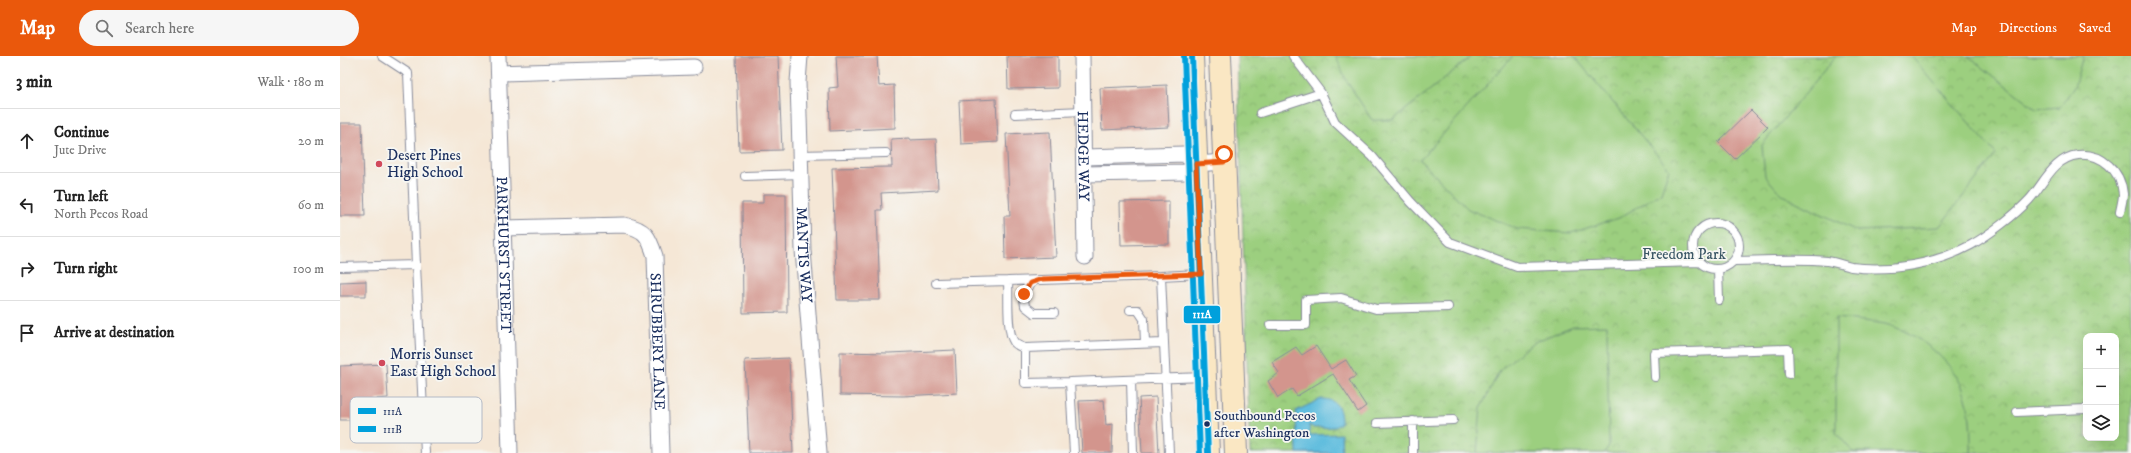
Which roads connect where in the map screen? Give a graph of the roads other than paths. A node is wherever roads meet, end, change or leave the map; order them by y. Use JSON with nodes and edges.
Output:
{"nodes":[{"id":1,"x":382,"y":56,"type":"edge"},
{"id":2,"x":498,"y":56,"type":"edge"},
{"id":3,"x":800,"y":56,"type":"edge"},
{"id":4,"x":1082,"y":56,"type":"edge"},
{"id":5,"x":1192,"y":56,"type":"edge"},
{"id":6,"x":1220,"y":56,"type":"edge"},
{"id":7,"x":1294,"y":56,"type":"edge"},
{"id":8,"x":694,"y":67,"type":"dead end"},
{"id":9,"x":499,"y":73,"type":"junction"},
{"id":10,"x":1321,"y":93,"type":"junction"},
{"id":11,"x":1083,"y":111,"type":"junction"},
{"id":12,"x":1260,"y":113,"type":"dead end"},
{"id":13,"x":1015,"y":114,"type":"dead end"},
{"id":14,"x":886,"y":153,"type":"dead end"},
{"id":15,"x":800,"y":155,"type":"junction"},
{"id":16,"x":1084,"y":157,"type":"junction"},
{"id":17,"x":1224,"y":162,"type":"junction"},
{"id":18,"x":1196,"y":164,"type":"junction"},
{"id":19,"x":801,"y":174,"type":"junction"},
{"id":20,"x":1085,"y":174,"type":"junction"},
{"id":21,"x":745,"y":176,"type":"dead end"},
{"id":22,"x":2120,"y":212,"type":"dead end"},
{"id":23,"x":504,"y":228,"type":"junction"},
{"id":24,"x":1085,"y":257,"type":"dead end"},
{"id":25,"x":1734,"y":261,"type":"junction"},
{"id":26,"x":1699,"y":262,"type":"junction"},
{"id":27,"x":416,"y":265,"type":"junction"},
{"id":28,"x":340,"y":267,"type":"edge"},
{"id":29,"x":1718,"y":269,"type":"junction"},
{"id":30,"x":1201,"y":274,"type":"junction"},
{"id":31,"x":1161,"y":276,"type":"junction"},
{"id":32,"x":1008,"y":281,"type":"junction"},
{"id":33,"x":1035,"y":281,"type":"junction"},
{"id":34,"x":936,"y":283,"type":"dead end"},
{"id":35,"x":1719,"y":300,"type":"dead end"},
{"id":36,"x":1448,"y":307,"type":"dead end"},
{"id":37,"x":1130,"y":310,"type":"dead end"},
{"id":38,"x":1054,"y":313,"type":"dead end"},
{"id":39,"x":1270,"y":325,"type":"dead end"},
{"id":40,"x":1145,"y":343,"type":"junction"},
{"id":41,"x":1163,"y":343,"type":"junction"},
{"id":42,"x":1025,"y":348,"type":"junction"},
{"id":43,"x":1789,"y":374,"type":"dead end"},
{"id":44,"x":1205,"y":377,"type":"junction"},
{"id":45,"x":1655,"y":377,"type":"dead end"},
{"id":46,"x":1166,"y":379,"type":"junction"},
{"id":47,"x":1130,"y":380,"type":"junction"},
{"id":48,"x":1070,"y":382,"type":"junction"},
{"id":49,"x":422,"y":397,"type":"edge"},
{"id":50,"x":2083,"y":409,"type":"edge"},
{"id":51,"x":2017,"y":412,"type":"dead end"},
{"id":52,"x":1453,"y":420,"type":"dead end"},
{"id":53,"x":1413,"y":422,"type":"junction"},
{"id":54,"x":1377,"y":423,"type":"dead end"},
{"id":55,"x":425,"y":443,"type":"edge"},
{"id":56,"x":425,"y":453,"type":"edge"},
{"id":57,"x":510,"y":453,"type":"edge"},
{"id":58,"x":661,"y":453,"type":"edge"},
{"id":59,"x":819,"y":453,"type":"edge"},
{"id":60,"x":1074,"y":453,"type":"edge"},
{"id":61,"x":1133,"y":453,"type":"edge"},
{"id":62,"x":1169,"y":453,"type":"edge"},
{"id":63,"x":1208,"y":453,"type":"edge"},
{"id":64,"x":1236,"y":453,"type":"edge"},
{"id":65,"x":1413,"y":453,"type":"edge"}],
"edges":[{"from":1,"to":27,"type":"lane"},
{"from":2,"to":9,"type":"street","name":"PARKHURST STREET"},
{"from":3,"to":15,"type":"street","name":"MANTIS WAY"},
{"from":4,"to":11,"type":"street","name":"HEDGE WAY"},
{"from":5,"to":18,"type":"main road"},
{"from":6,"to":17,"type":"main road"},
{"from":7,"to":10,"type":"lane"},
{"from":8,"to":9,"type":"street"},
{"from":9,"to":23,"type":"street","name":"PARKHURST STREET"},
{"from":10,"to":12,"type":"lane"},
{"from":10,"to":26,"type":"lane"},
{"from":11,"to":13,"type":"lane"},
{"from":11,"to":16,"type":"street","name":"HEDGE WAY"},
{"from":14,"to":15,"type":"lane"},
{"from":15,"to":19,"type":"street","name":"MANTIS WAY"},
{"from":16,"to":18,"type":"street"},
{"from":16,"to":20,"type":"street","name":"HEDGE WAY"},
{"from":17,"to":18,"type":"street"},
{"from":17,"to":64,"type":"main road"},
{"from":18,"to":20,"type":"street"},
{"from":18,"to":30,"type":"main road"},
{"from":19,"to":21,"type":"lane"},
{"from":19,"to":59,"type":"street","name":"MANTIS WAY"},
{"from":20,"to":24,"type":"street","name":"HEDGE WAY"},
{"from":22,"to":25,"type":"lane"},
{"from":23,"to":57,"type":"street","name":"PARKHURST STREET"},
{"from":23,"to":58,"type":"street","name":"SHRUBBERY LANE"},
{"from":25,"to":26,"type":"lane"},
{"from":25,"to":29,"type":"lane"},
{"from":26,"to":29,"type":"lane"},
{"from":27,"to":28,"type":"lane"},
{"from":27,"to":49,"type":"lane"},
{"from":29,"to":35,"type":"lane"},
{"from":30,"to":31,"type":"lane"},
{"from":30,"to":44,"type":"main road"},
{"from":31,"to":33,"type":"lane"},
{"from":31,"to":41,"type":"lane"},
{"from":32,"to":33,"type":"lane"},
{"from":32,"to":34,"type":"lane"},
{"from":32,"to":42,"type":"lane"},
{"from":33,"to":38,"type":"lane"},
{"from":36,"to":39,"type":"lane"},
{"from":37,"to":40,"type":"lane"},
{"from":40,"to":41,"type":"lane"},
{"from":40,"to":42,"type":"lane"},
{"from":41,"to":46,"type":"lane"},
{"from":42,"to":48,"type":"lane"},
{"from":43,"to":45,"type":"lane"},
{"from":44,"to":46,"type":"lane"},
{"from":44,"to":63,"type":"main road"},
{"from":46,"to":47,"type":"lane"},
{"from":46,"to":62,"type":"lane"},
{"from":47,"to":48,"type":"lane"},
{"from":47,"to":61,"type":"lane"},
{"from":48,"to":60,"type":"lane"},
{"from":50,"to":51,"type":"lane"},
{"from":52,"to":53,"type":"lane"},
{"from":53,"to":54,"type":"lane"},
{"from":53,"to":65,"type":"lane"},
{"from":55,"to":56,"type":"lane"}]}
